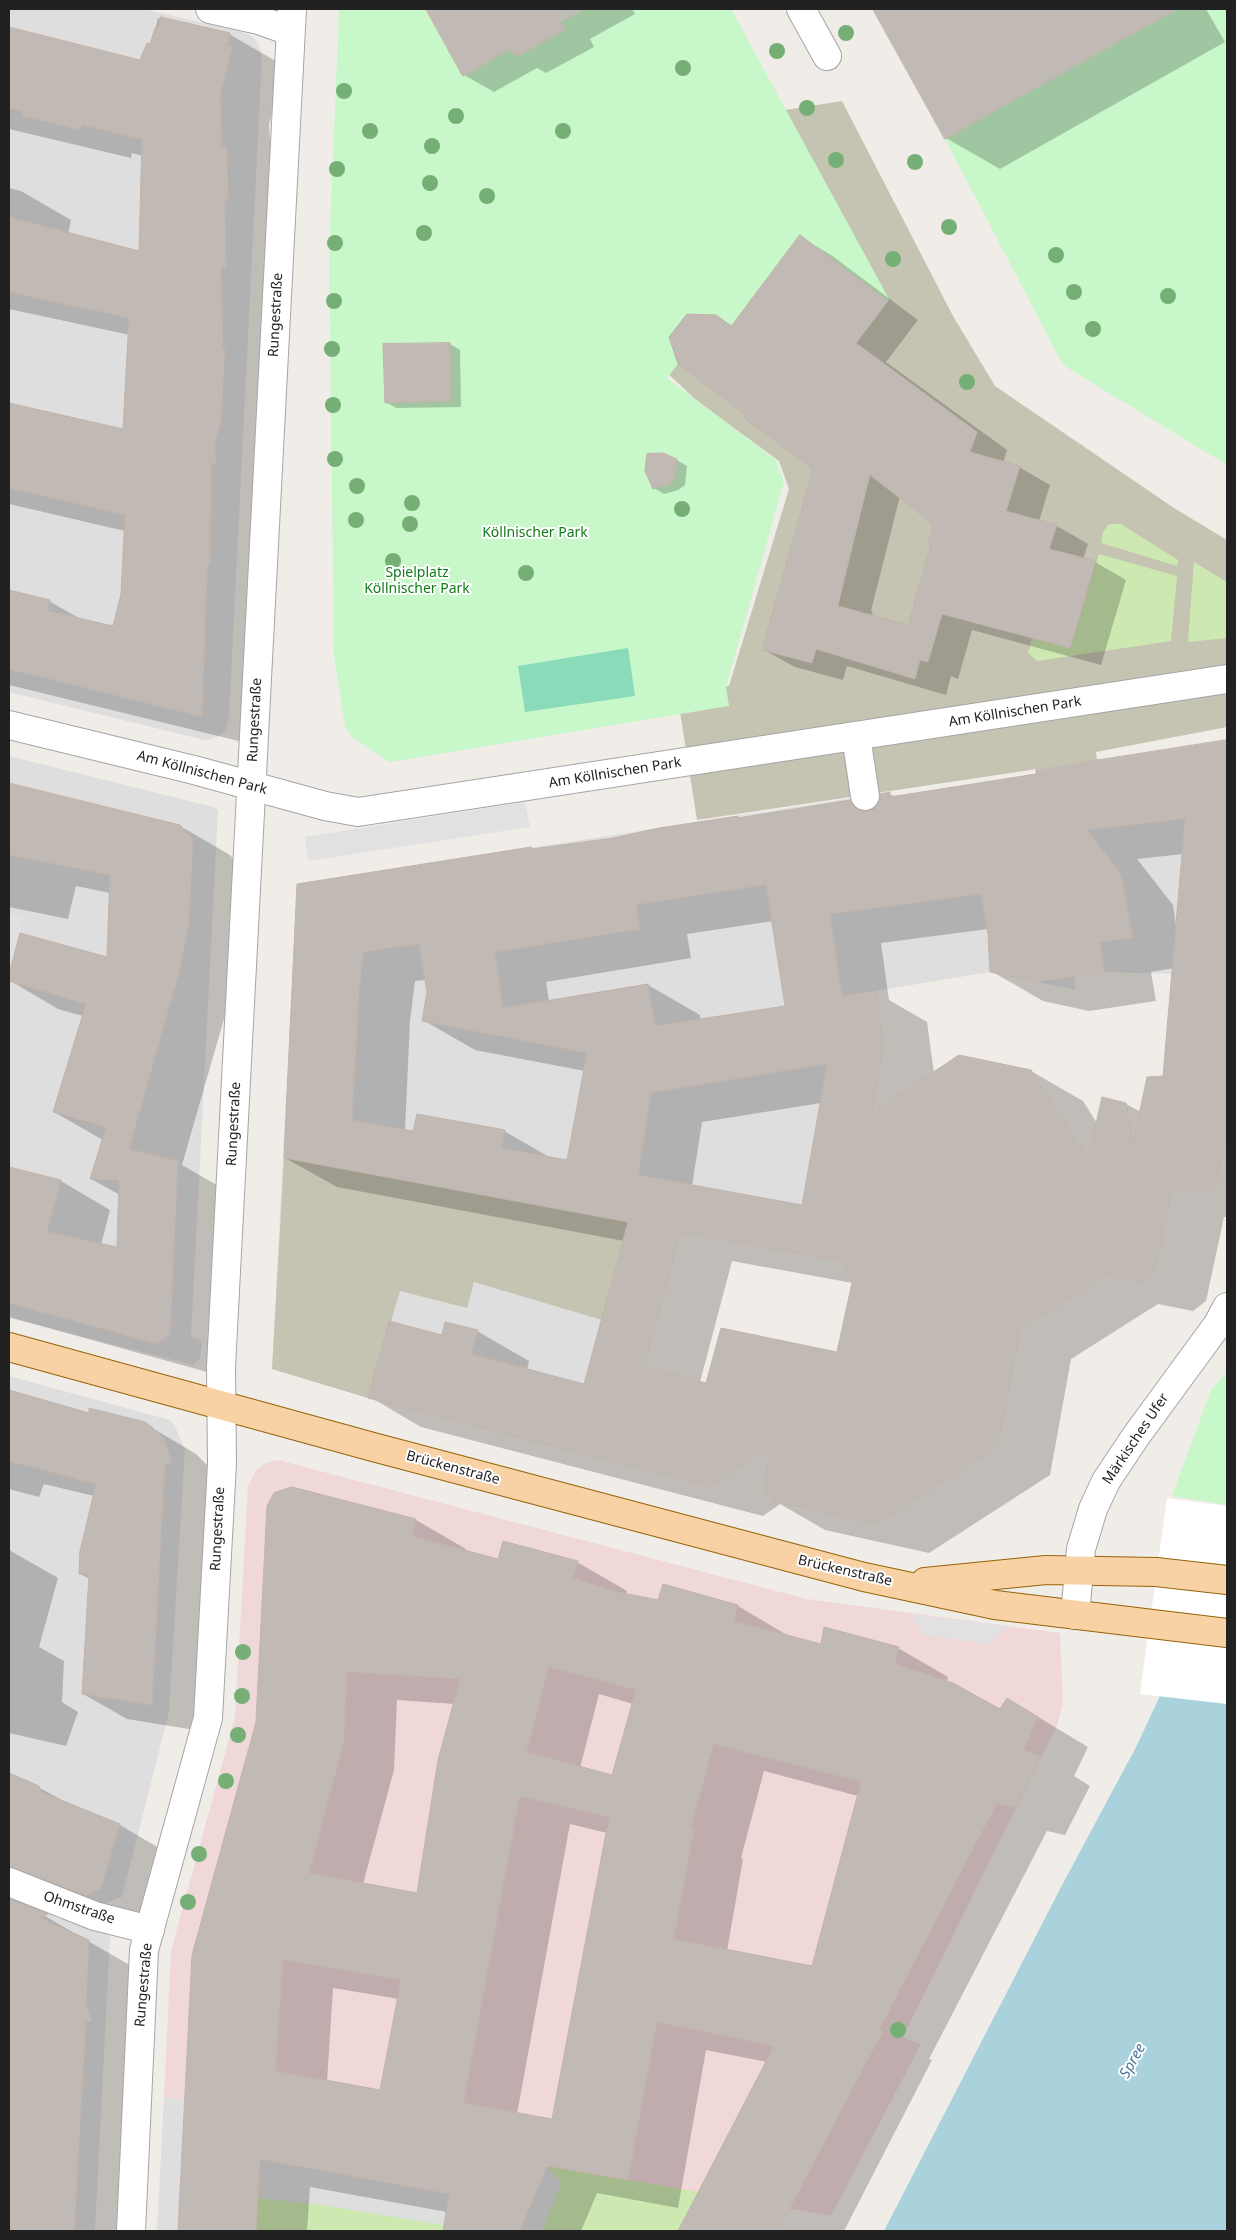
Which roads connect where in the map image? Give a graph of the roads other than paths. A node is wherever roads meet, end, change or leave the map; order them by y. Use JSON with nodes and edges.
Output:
{"nodes":[{"id":1,"x":210,"y":9,"type":"edge"},
{"id":2,"x":801,"y":9,"type":"edge"},
{"id":3,"x":291,"y":20,"type":"edge"},
{"id":4,"x":827,"y":56,"type":"dead end"},
{"id":5,"x":1227,"y":679,"type":"edge"},
{"id":6,"x":9,"y":724,"type":"edge"},
{"id":7,"x":856,"y":736,"type":"junction"},
{"id":8,"x":252,"y":786,"type":"junction"},
{"id":9,"x":865,"y":796,"type":"dead end"},
{"id":10,"x":1227,"y":1307,"type":"edge"},
{"id":11,"x":9,"y":1347,"type":"edge"},
{"id":12,"x":222,"y":1405,"type":"junction"},
{"id":13,"x":1080,"y":1571,"type":"junction"},
{"id":14,"x":1227,"y":1580,"type":"edge"},
{"id":15,"x":898,"y":1584,"type":"junction"},
{"id":16,"x":1075,"y":1615,"type":"junction"},
{"id":17,"x":1227,"y":1633,"type":"edge"},
{"id":18,"x":9,"y":1882,"type":"edge"},
{"id":19,"x":150,"y":1930,"type":"junction"},
{"id":20,"x":131,"y":2231,"type":"edge"}],
"edges":[{"from":1,"to":3,"type":"street"},
{"from":2,"to":4,"type":"street"},
{"from":3,"to":8,"type":"street","name":"Rungestraße"},
{"from":5,"to":7,"type":"street","name":"Am Köllnischen Park"},
{"from":6,"to":8,"type":"street","name":"Am Köllnischen Park"},
{"from":7,"to":8,"type":"street","name":"Am Köllnischen Park"},
{"from":7,"to":9,"type":"street"},
{"from":8,"to":12,"type":"street","name":"Rungestraße"},
{"from":10,"to":13,"type":"street","name":"Märkisches Ufer"},
{"from":11,"to":12,"type":"main road","name":"Brückenstraße"},
{"from":12,"to":15,"type":"main road","name":"Brückenstraße"},
{"from":12,"to":19,"type":"street","name":"Rungestraße"},
{"from":13,"to":14,"type":"main road","name":"Brückenstraße"},
{"from":13,"to":15,"type":"main road","name":"Brückenstraße"},
{"from":13,"to":16,"type":"street","name":"Märkisches Ufer"},
{"from":15,"to":16,"type":"main road","name":"Brückenstraße"},
{"from":16,"to":17,"type":"main road","name":"Brückenstraße"},
{"from":18,"to":19,"type":"street","name":"Ohmstraße"},
{"from":19,"to":20,"type":"street","name":"Rungestraße"}]}
